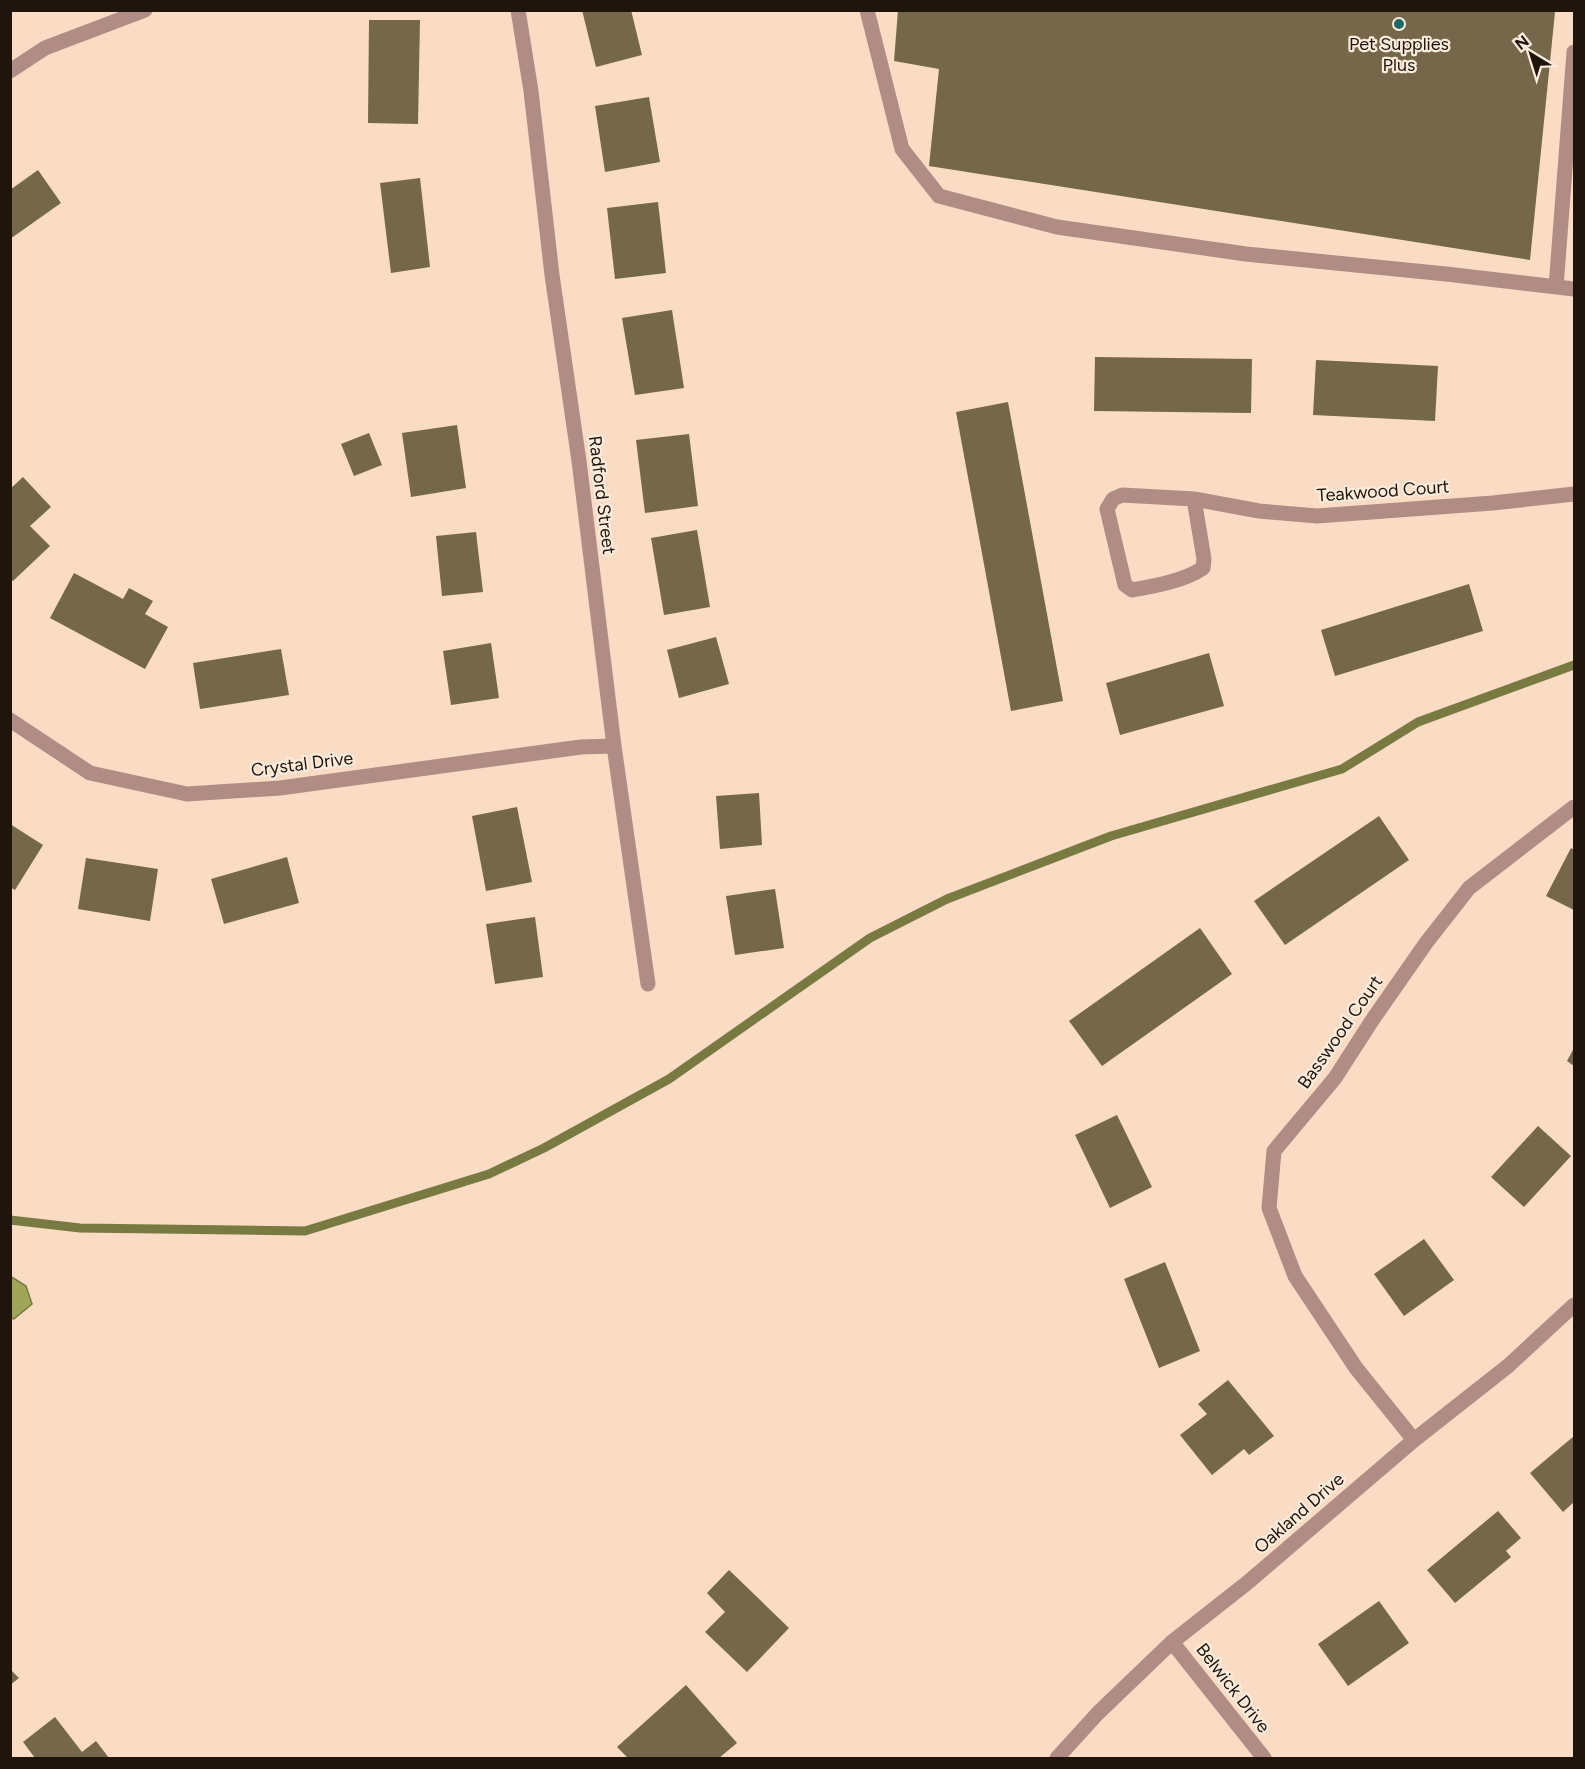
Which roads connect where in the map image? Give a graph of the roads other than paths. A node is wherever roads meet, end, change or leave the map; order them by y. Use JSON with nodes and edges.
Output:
{"nodes":[{"id":1,"x":145,"y":10,"type":"edge"},
{"id":2,"x":518,"y":10,"type":"edge"},
{"id":3,"x":867,"y":10,"type":"edge"},
{"id":4,"x":1575,"y":52,"type":"edge"},
{"id":5,"x":10,"y":71,"type":"edge"},
{"id":6,"x":1556,"y":287,"type":"junction"},
{"id":7,"x":1575,"y":289,"type":"edge"},
{"id":8,"x":1575,"y":494,"type":"edge"},
{"id":9,"x":1194,"y":499,"type":"junction"},
{"id":10,"x":10,"y":720,"type":"edge"},
{"id":11,"x":614,"y":746,"type":"junction"},
{"id":12,"x":1575,"y":807,"type":"edge"},
{"id":13,"x":648,"y":984,"type":"dead end"},
{"id":14,"x":1575,"y":1305,"type":"edge"},
{"id":15,"x":1414,"y":1440,"type":"junction"},
{"id":16,"x":1172,"y":1642,"type":"junction"},
{"id":17,"x":1057,"y":1758,"type":"edge"},
{"id":18,"x":1264,"y":1758,"type":"edge"}],
"edges":[{"from":1,"to":5,"type":"street"},
{"from":2,"to":11,"type":"street","name":"Radford Street"},
{"from":3,"to":6,"type":"street"},
{"from":4,"to":6,"type":"street"},
{"from":6,"to":7,"type":"street"},
{"from":8,"to":9,"type":"street","name":"Teakwood Court"},
{"from":9,"to":9,"type":"street","name":"Teakwood Court"},
{"from":10,"to":11,"type":"street","name":"Crystal Drive"},
{"from":11,"to":13,"type":"street","name":"Radford Street"},
{"from":12,"to":15,"type":"street","name":"Basswood Court"},
{"from":14,"to":15,"type":"street","name":"Oakland Drive"},
{"from":15,"to":16,"type":"street","name":"Oakland Drive"},
{"from":16,"to":17,"type":"street","name":"Oakland Drive"},
{"from":16,"to":18,"type":"street","name":"Belwick Drive"}]}
